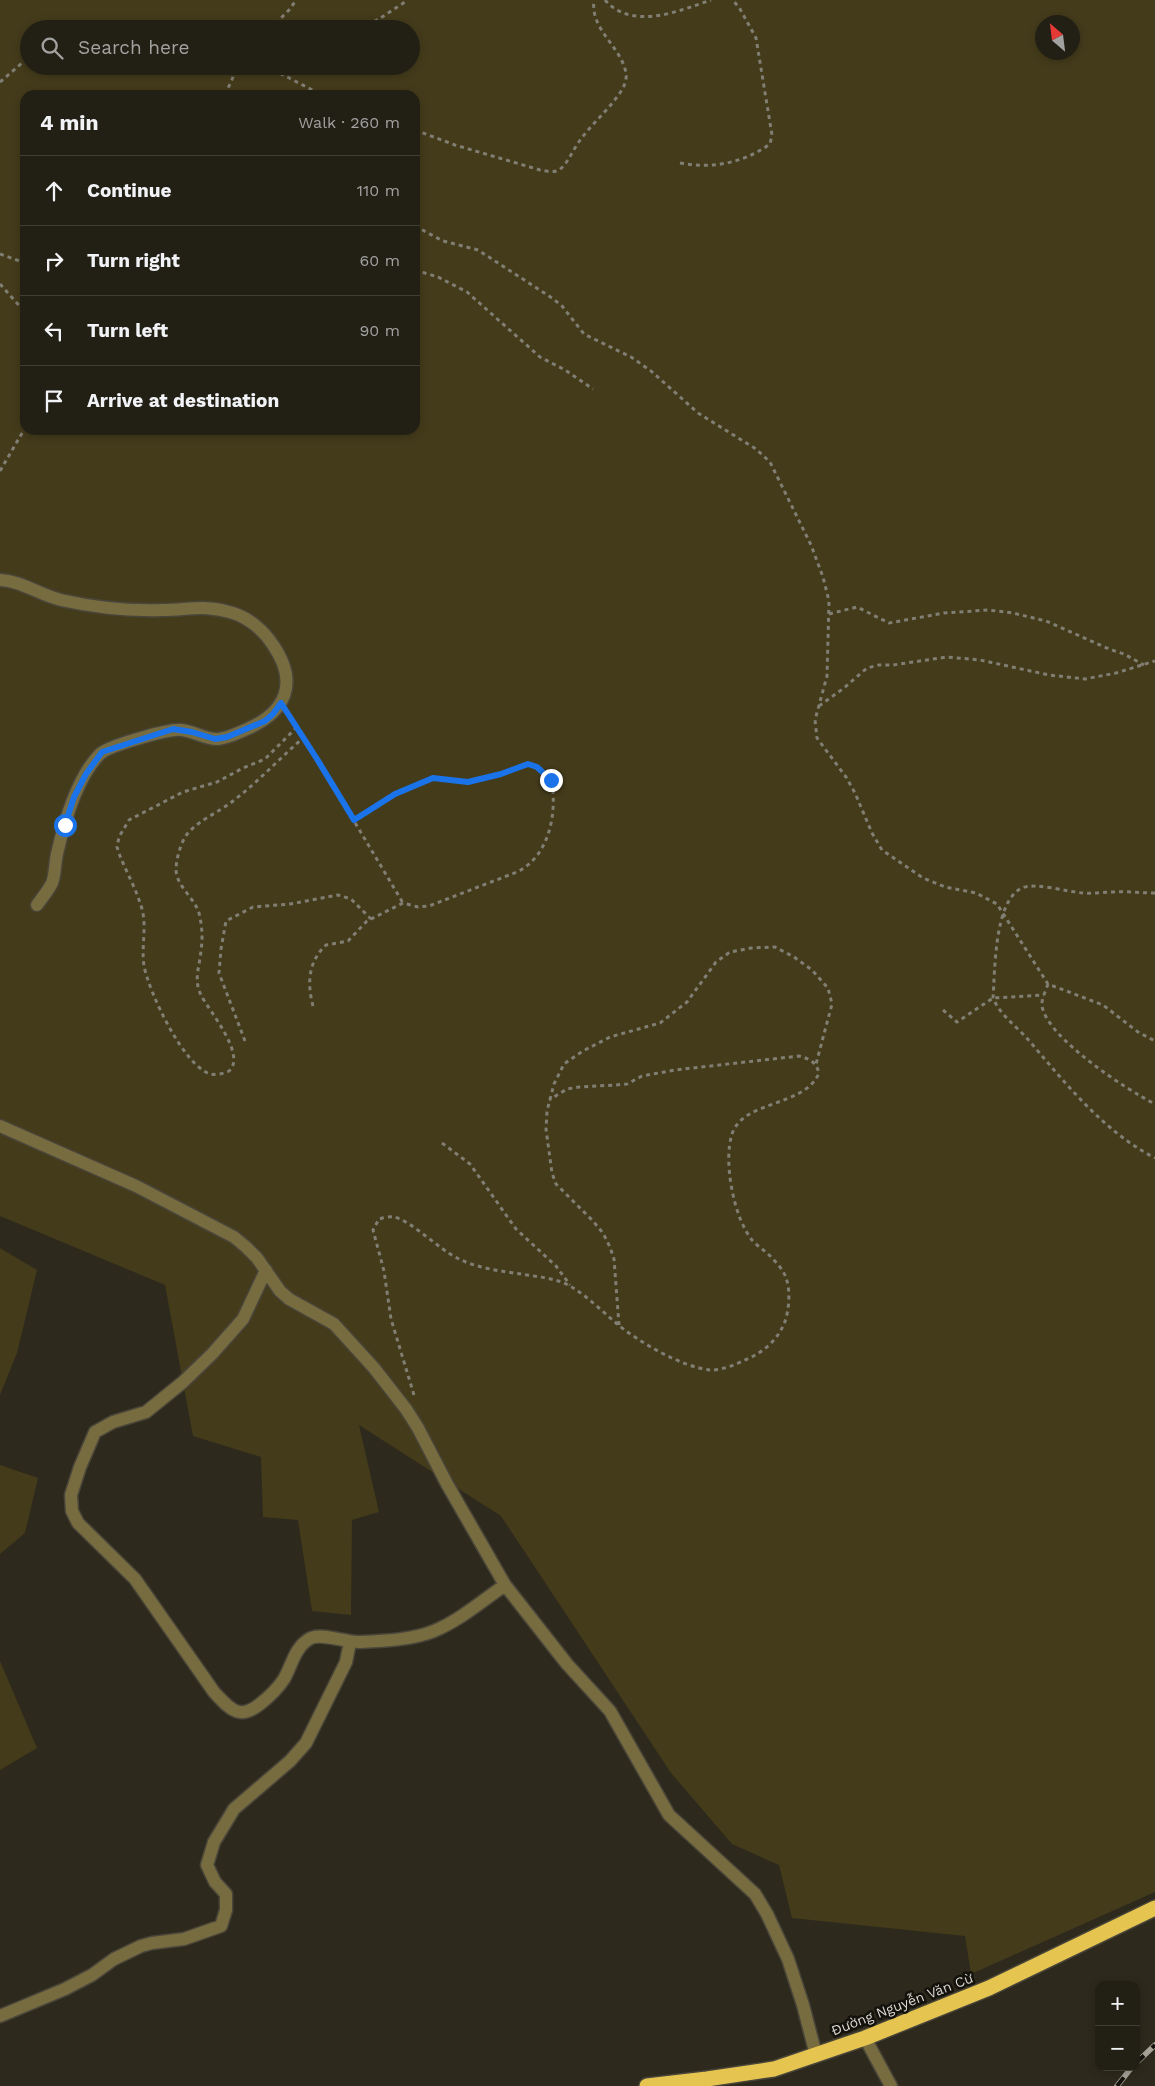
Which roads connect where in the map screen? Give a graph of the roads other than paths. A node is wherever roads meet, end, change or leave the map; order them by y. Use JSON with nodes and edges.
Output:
{"nodes":[{"id":1,"x":0,"y":580,"type":"edge"},
{"id":2,"x":37,"y":905,"type":"dead end"},
{"id":3,"x":0,"y":1126,"type":"edge"},
{"id":4,"x":266,"y":1270,"type":"junction"},
{"id":5,"x":505,"y":1585,"type":"junction"},
{"id":6,"x":350,"y":1642,"type":"junction"},
{"id":7,"x":1154,"y":1910,"type":"edge"},
{"id":8,"x":0,"y":2016,"type":"edge"},
{"id":9,"x":865,"y":2038,"type":"junction"},
{"id":10,"x":816,"y":2054,"type":"junction"},
{"id":11,"x":647,"y":2086,"type":"edge"},
{"id":12,"x":891,"y":2086,"type":"edge"}],
"edges":[{"from":1,"to":2,"type":"street"},
{"from":3,"to":4,"type":"street"},
{"from":4,"to":5,"type":"street"},
{"from":4,"to":6,"type":"street"},
{"from":5,"to":6,"type":"street"},
{"from":5,"to":10,"type":"street"},
{"from":6,"to":8,"type":"street"},
{"from":7,"to":9,"type":"highway","name":"Đường Nguyễn Văn Cừ"},
{"from":9,"to":10,"type":"highway","name":"Đường Nguyễn Văn Cừ"},
{"from":9,"to":12,"type":"street"},
{"from":10,"to":11,"type":"highway","name":"Đường Nguyễn Văn Cừ"}]}
